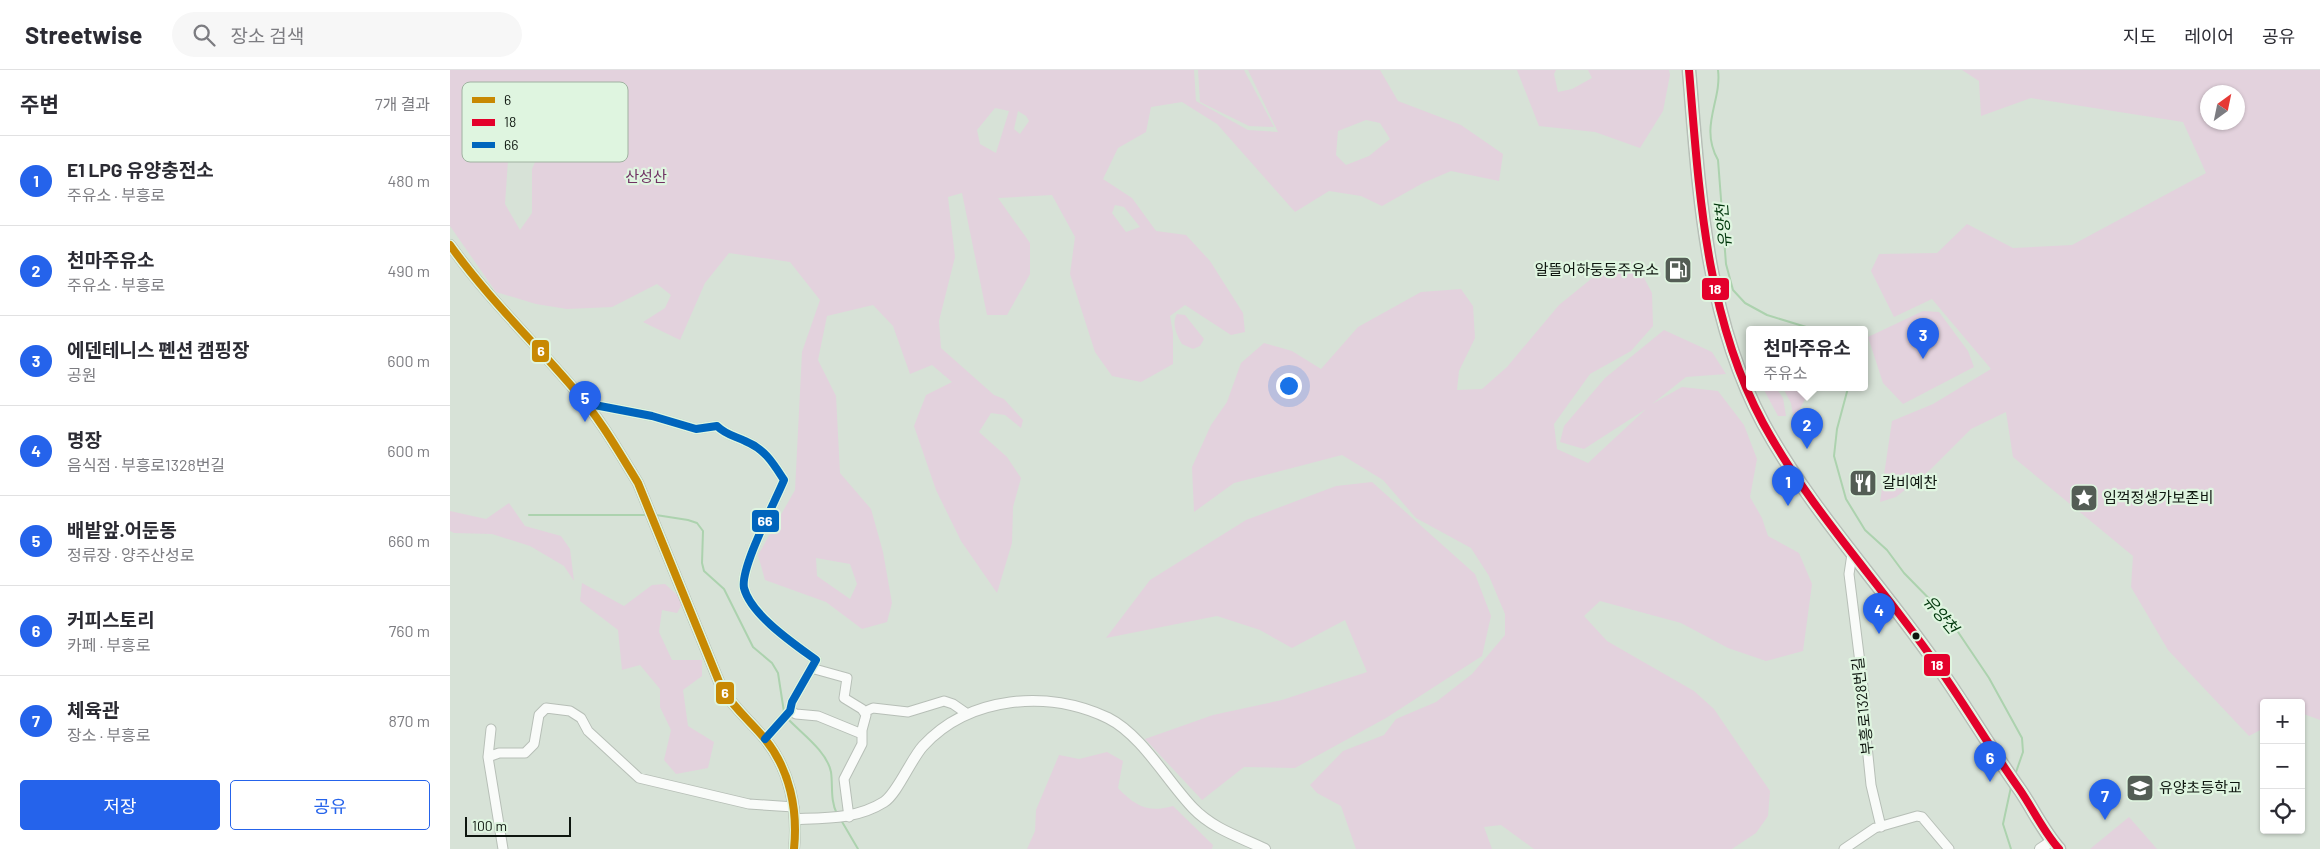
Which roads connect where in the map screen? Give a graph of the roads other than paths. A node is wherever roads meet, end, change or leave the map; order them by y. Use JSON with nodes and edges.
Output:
{"nodes":[{"id":1,"x":1689,"y":70,"type":"edge"},
{"id":2,"x":450,"y":246,"type":"edge"},
{"id":3,"x":1746,"y":386,"type":"edge"},
{"id":4,"x":1748,"y":391,"type":"edge"},
{"id":5,"x":584,"y":403,"type":"junction"},
{"id":6,"x":1852,"y":554,"type":"junction"},
{"id":7,"x":811,"y":668,"type":"junction"},
{"id":8,"x":864,"y":712,"type":"junction"},
{"id":9,"x":966,"y":713,"type":"junction"},
{"id":10,"x":787,"y":714,"type":"junction"},
{"id":11,"x":491,"y":729,"type":"dead end"},
{"id":12,"x":862,"y":734,"type":"junction"},
{"id":13,"x":765,"y":739,"type":"junction"},
{"id":14,"x":488,"y":757,"type":"junction"},
{"id":15,"x":786,"y":778,"type":"junction"},
{"id":16,"x":794,"y":807,"type":"junction"},
{"id":17,"x":847,"y":817,"type":"junction"},
{"id":18,"x":814,"y":819,"type":"junction"},
{"id":19,"x":796,"y":820,"type":"junction"},
{"id":20,"x":1881,"y":827,"type":"junction"},
{"id":21,"x":2055,"y":845,"type":"edge"},
{"id":22,"x":503,"y":849,"type":"edge"},
{"id":23,"x":796,"y":849,"type":"edge"},
{"id":24,"x":1265,"y":849,"type":"edge"},
{"id":25,"x":1844,"y":849,"type":"edge"},
{"id":26,"x":1949,"y":849,"type":"edge"},
{"id":27,"x":2040,"y":849,"type":"edge"}],
"edges":[{"from":1,"to":3,"type":"main road"},
{"from":2,"to":5,"type":"street"},
{"from":4,"to":6,"type":"main road"},
{"from":5,"to":7,"type":"street"},
{"from":5,"to":13,"type":"street"},
{"from":6,"to":20,"type":"street","name":"부흥로1328번길"},
{"from":6,"to":21,"type":"main road"},
{"from":7,"to":8,"type":"street"},
{"from":7,"to":10,"type":"street"},
{"from":8,"to":9,"type":"street"},
{"from":8,"to":12,"type":"street"},
{"from":9,"to":17,"type":"street"},
{"from":9,"to":24,"type":"street"},
{"from":10,"to":12,"type":"street"},
{"from":10,"to":13,"type":"street"},
{"from":11,"to":14,"type":"street"},
{"from":12,"to":17,"type":"street"},
{"from":13,"to":15,"type":"street"},
{"from":14,"to":16,"type":"street"},
{"from":14,"to":22,"type":"street"},
{"from":15,"to":16,"type":"street"},
{"from":15,"to":18,"type":"street"},
{"from":16,"to":19,"type":"street"},
{"from":17,"to":18,"type":"street"},
{"from":18,"to":19,"type":"street"},
{"from":18,"to":23,"type":"street"},
{"from":19,"to":23,"type":"street"},
{"from":20,"to":25,"type":"street"},
{"from":20,"to":26,"type":"street"},
{"from":21,"to":27,"type":"street"}]}
